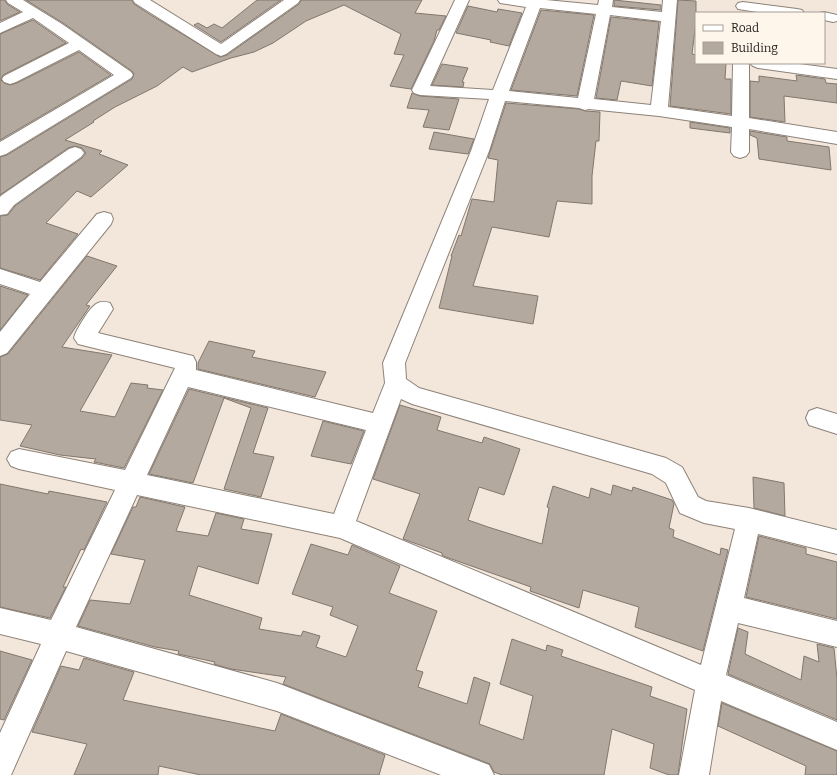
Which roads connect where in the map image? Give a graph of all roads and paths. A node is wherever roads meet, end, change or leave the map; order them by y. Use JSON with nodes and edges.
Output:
{"nodes":[{"id":1,"x":13,"y":0,"type":"edge"},
{"id":2,"x":140,"y":0,"type":"edge"},
{"id":3,"x":293,"y":0,"type":"edge"},
{"id":4,"x":462,"y":0,"type":"edge"},
{"id":5,"x":505,"y":0,"type":"edge"},
{"id":6,"x":670,"y":0,"type":"edge"},
{"id":7,"x":535,"y":2,"type":"edge"},
{"id":8,"x":605,"y":5,"type":"edge"},
{"id":9,"x":743,"y":6,"type":"edge"},
{"id":10,"x":789,"y":12,"type":"edge"},
{"id":11,"x":32,"y":13,"type":"junction"},
{"id":12,"x":668,"y":17,"type":"junction"},
{"id":13,"x":0,"y":29,"type":"edge"},
{"id":14,"x":80,"y":43,"type":"junction"},
{"id":15,"x":742,"y":64,"type":"edge"},
{"id":16,"x":765,"y":64,"type":"edge"},
{"id":17,"x":837,"y":74,"type":"edge"},
{"id":18,"x":10,"y":80,"type":"dead end"},
{"id":19,"x":499,"y":95,"type":"junction"},
{"id":20,"x":585,"y":105,"type":"junction"},
{"id":21,"x":659,"y":111,"type":"junction"},
{"id":22,"x":741,"y":122,"type":"junction"},
{"id":23,"x":837,"y":138,"type":"edge"},
{"id":24,"x":0,"y":150,"type":"edge"},
{"id":25,"x":740,"y":152,"type":"dead end"},
{"id":26,"x":75,"y":153,"type":"dead end"},
{"id":27,"x":0,"y":209,"type":"edge"},
{"id":28,"x":104,"y":219,"type":"dead end"},
{"id":29,"x":0,"y":276,"type":"edge"},
{"id":30,"x":44,"y":291,"type":"junction"},
{"id":31,"x":104,"y":309,"type":"dead end"},
{"id":32,"x":0,"y":347,"type":"edge"},
{"id":33,"x":182,"y":376,"type":"junction"},
{"id":34,"x":396,"y":383,"type":"junction"},
{"id":35,"x":380,"y":424,"type":"junction"},
{"id":36,"x":19,"y":459,"type":"dead end"},
{"id":37,"x":130,"y":482,"type":"junction"},
{"id":38,"x":748,"y":520,"type":"junction"},
{"id":39,"x":341,"y":527,"type":"junction"},
{"id":40,"x":837,"y":542,"type":"edge"},
{"id":41,"x":729,"y":608,"type":"junction"},
{"id":42,"x":0,"y":621,"type":"edge"},
{"id":43,"x":837,"y":634,"type":"edge"},
{"id":44,"x":58,"y":635,"type":"junction"},
{"id":45,"x":710,"y":682,"type":"junction"},
{"id":46,"x":837,"y":736,"type":"edge"},
{"id":47,"x":0,"y":765,"type":"edge"},
{"id":48,"x":479,"y":775,"type":"edge"},
{"id":49,"x":694,"y":775,"type":"edge"}],
"edges":[{"from":1,"to":11,"type":"street"},
{"from":2,"to":3,"type":"street"},
{"from":4,"to":19,"type":"street"},
{"from":5,"to":7,"type":"street"},
{"from":6,"to":12,"type":"street"},
{"from":7,"to":8,"type":"street"},
{"from":7,"to":19,"type":"street"},
{"from":8,"to":12,"type":"street"},
{"from":8,"to":20,"type":"street"},
{"from":9,"to":10,"type":"street"},
{"from":11,"to":13,"type":"street"},
{"from":11,"to":14,"type":"street"},
{"from":12,"to":21,"type":"street"},
{"from":14,"to":18,"type":"street"},
{"from":14,"to":24,"type":"street"},
{"from":15,"to":22,"type":"street"},
{"from":16,"to":17,"type":"street"},
{"from":19,"to":20,"type":"street"},
{"from":19,"to":34,"type":"street"},
{"from":20,"to":21,"type":"street"},
{"from":21,"to":22,"type":"street"},
{"from":22,"to":23,"type":"street"},
{"from":22,"to":25,"type":"street"},
{"from":26,"to":27,"type":"street"},
{"from":28,"to":30,"type":"street"},
{"from":29,"to":30,"type":"street"},
{"from":30,"to":32,"type":"street"},
{"from":31,"to":33,"type":"street"},
{"from":33,"to":35,"type":"street"},
{"from":33,"to":37,"type":"street"},
{"from":34,"to":35,"type":"street"},
{"from":34,"to":38,"type":"street"},
{"from":35,"to":39,"type":"street"},
{"from":36,"to":37,"type":"street"},
{"from":37,"to":39,"type":"street"},
{"from":37,"to":44,"type":"street"},
{"from":38,"to":40,"type":"street"},
{"from":38,"to":41,"type":"street"},
{"from":39,"to":45,"type":"street"},
{"from":41,"to":43,"type":"street"},
{"from":41,"to":45,"type":"street"},
{"from":42,"to":44,"type":"street"},
{"from":44,"to":47,"type":"street"},
{"from":44,"to":48,"type":"street"},
{"from":45,"to":46,"type":"street"},
{"from":45,"to":49,"type":"street"}]}
